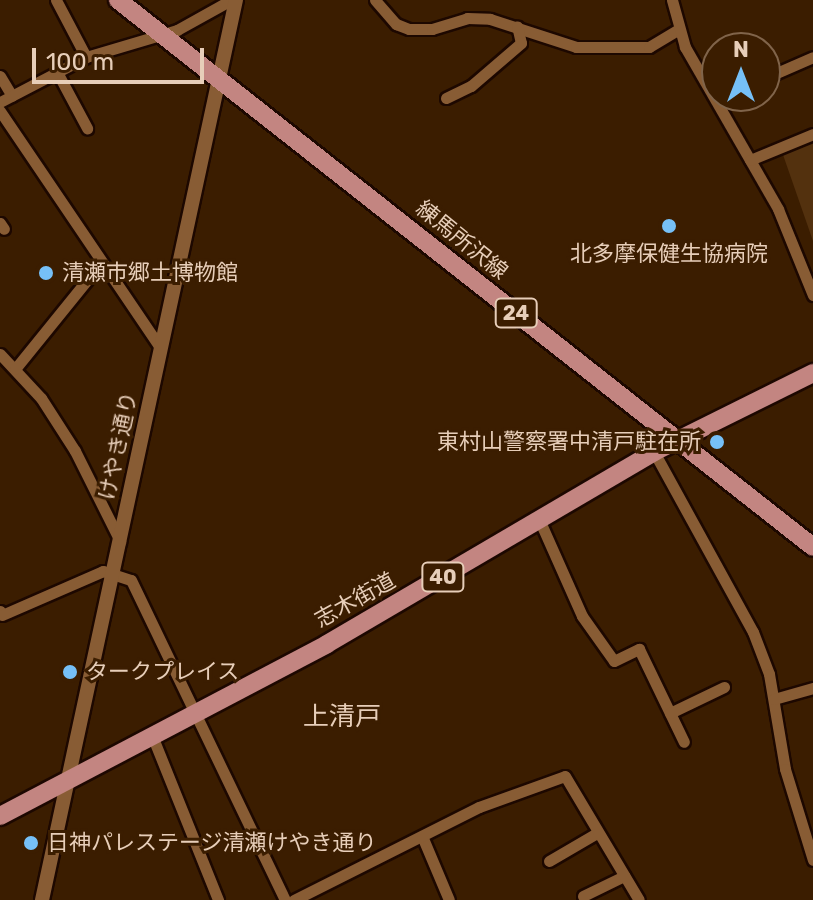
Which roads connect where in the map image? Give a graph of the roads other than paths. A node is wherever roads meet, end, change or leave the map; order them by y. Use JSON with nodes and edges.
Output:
{"nodes":[{"id":1,"x":56,"y":0,"type":"edge"},
{"id":2,"x":118,"y":0,"type":"edge"},
{"id":3,"x":234,"y":0,"type":"edge"},
{"id":4,"x":375,"y":0,"type":"edge"},
{"id":5,"x":672,"y":0,"type":"edge"},
{"id":6,"x":517,"y":26,"type":"junction"},
{"id":7,"x":679,"y":29,"type":"junction"},
{"id":8,"x":162,"y":34,"type":"junction"},
{"id":9,"x":86,"y":57,"type":"junction"},
{"id":10,"x":813,"y":57,"type":"edge"},
{"id":11,"x":701,"y":66,"type":"edge"},
{"id":12,"x":781,"y":71,"type":"edge"},
{"id":13,"x":57,"y":72,"type":"junction"},
{"id":14,"x":0,"y":76,"type":"edge"},
{"id":15,"x":219,"y":79,"type":"junction"},
{"id":16,"x":12,"y":96,"type":"junction"},
{"id":17,"x":446,"y":98,"type":"dead end"},
{"id":18,"x":0,"y":102,"type":"edge"},
{"id":19,"x":0,"y":111,"type":"edge"},
{"id":20,"x":727,"y":112,"type":"edge"},
{"id":21,"x":87,"y":128,"type":"dead end"},
{"id":22,"x":813,"y":134,"type":"edge"},
{"id":23,"x":750,"y":160,"type":"junction"},
{"id":24,"x":100,"y":264,"type":"junction"},
{"id":25,"x":813,"y":295,"type":"edge"},
{"id":26,"x":161,"y":349,"type":"junction"},
{"id":27,"x":0,"y":354,"type":"edge"},
{"id":28,"x":15,"y":369,"type":"junction"},
{"id":29,"x":813,"y":373,"type":"edge"},
{"id":30,"x":676,"y":440,"type":"junction"},
{"id":31,"x":654,"y":452,"type":"junction"},
{"id":32,"x":538,"y":517,"type":"junction"},
{"id":33,"x":120,"y":541,"type":"junction"},
{"id":34,"x":813,"y":547,"type":"edge"},
{"id":35,"x":113,"y":572,"type":"junction"},
{"id":36,"x":0,"y":611,"type":"edge"},
{"id":37,"x":724,"y":687,"type":"dead end"},
{"id":38,"x":813,"y":688,"type":"edge"},
{"id":39,"x":774,"y":699,"type":"junction"},
{"id":40,"x":195,"y":711,"type":"junction"},
{"id":41,"x":670,"y":713,"type":"junction"},
{"id":42,"x":151,"y":733,"type":"junction"},
{"id":43,"x":684,"y":742,"type":"dead end"},
{"id":44,"x":70,"y":777,"type":"junction"},
{"id":45,"x":0,"y":816,"type":"edge"},
{"id":46,"x":597,"y":833,"type":"junction"},
{"id":47,"x":422,"y":836,"type":"junction"},
{"id":48,"x":813,"y":860,"type":"edge"},
{"id":49,"x":549,"y":861,"type":"dead end"},
{"id":50,"x":624,"y":876,"type":"junction"},
{"id":51,"x":583,"y":896,"type":"dead end"},
{"id":52,"x":42,"y":900,"type":"edge"},
{"id":53,"x":218,"y":900,"type":"edge"},
{"id":54,"x":285,"y":900,"type":"edge"},
{"id":55,"x":294,"y":900,"type":"edge"},
{"id":56,"x":449,"y":900,"type":"edge"},
{"id":57,"x":639,"y":900,"type":"edge"}],
"edges":[{"from":1,"to":9,"type":"street"},
{"from":2,"to":8,"type":"main road","name":"練馬所沢線","number":"24"},
{"from":3,"to":8,"type":"street"},
{"from":3,"to":15,"type":"street","name":"けやき通り"},
{"from":4,"to":6,"type":"street"},
{"from":5,"to":7,"type":"street"},
{"from":6,"to":7,"type":"street"},
{"from":6,"to":17,"type":"street"},
{"from":7,"to":11,"type":"street"},
{"from":8,"to":9,"type":"street"},
{"from":8,"to":15,"type":"main road","name":"練馬所沢線","number":"24"},
{"from":9,"to":13,"type":"street"},
{"from":10,"to":12,"type":"street"},
{"from":13,"to":16,"type":"street"},
{"from":13,"to":21,"type":"street"},
{"from":14,"to":16,"type":"street"},
{"from":15,"to":26,"type":"street","name":"けやき通り"},
{"from":15,"to":30,"type":"main road","name":"練馬所沢線","number":"24"},
{"from":16,"to":18,"type":"street"},
{"from":19,"to":24,"type":"street"},
{"from":20,"to":23,"type":"street"},
{"from":22,"to":23,"type":"street"},
{"from":23,"to":25,"type":"street"},
{"from":24,"to":26,"type":"street"},
{"from":24,"to":28,"type":"street"},
{"from":26,"to":33,"type":"street","name":"けやき通り"},
{"from":27,"to":28,"type":"street"},
{"from":28,"to":33,"type":"street"},
{"from":29,"to":30,"type":"main road","name":"志木街道","number":"40"},
{"from":30,"to":31,"type":"main road","name":"志木街道","number":"40"},
{"from":30,"to":34,"type":"main road","name":"練馬所沢線","number":"24"},
{"from":31,"to":32,"type":"main road","name":"志木街道","number":"40"},
{"from":31,"to":39,"type":"street"},
{"from":32,"to":40,"type":"main road","name":"志木街道","number":"40"},
{"from":32,"to":41,"type":"street"},
{"from":33,"to":35,"type":"street","name":"けやき通り"},
{"from":35,"to":36,"type":"street"},
{"from":35,"to":40,"type":"street"},
{"from":35,"to":44,"type":"street","name":"けやき通り"},
{"from":37,"to":41,"type":"street"},
{"from":38,"to":39,"type":"street"},
{"from":39,"to":48,"type":"street"},
{"from":40,"to":42,"type":"main road","name":"志木街道","number":"40"},
{"from":40,"to":54,"type":"street"},
{"from":41,"to":43,"type":"street"},
{"from":42,"to":44,"type":"main road","name":"志木街道","number":"40"},
{"from":42,"to":53,"type":"street"},
{"from":44,"to":45,"type":"main road","name":"志木街道","number":"40"},
{"from":44,"to":52,"type":"street","name":"けやき通り"},
{"from":46,"to":47,"type":"street"},
{"from":46,"to":49,"type":"street"},
{"from":46,"to":50,"type":"street"},
{"from":47,"to":55,"type":"street"},
{"from":47,"to":56,"type":"street"},
{"from":50,"to":51,"type":"street"},
{"from":50,"to":57,"type":"street"}]}
